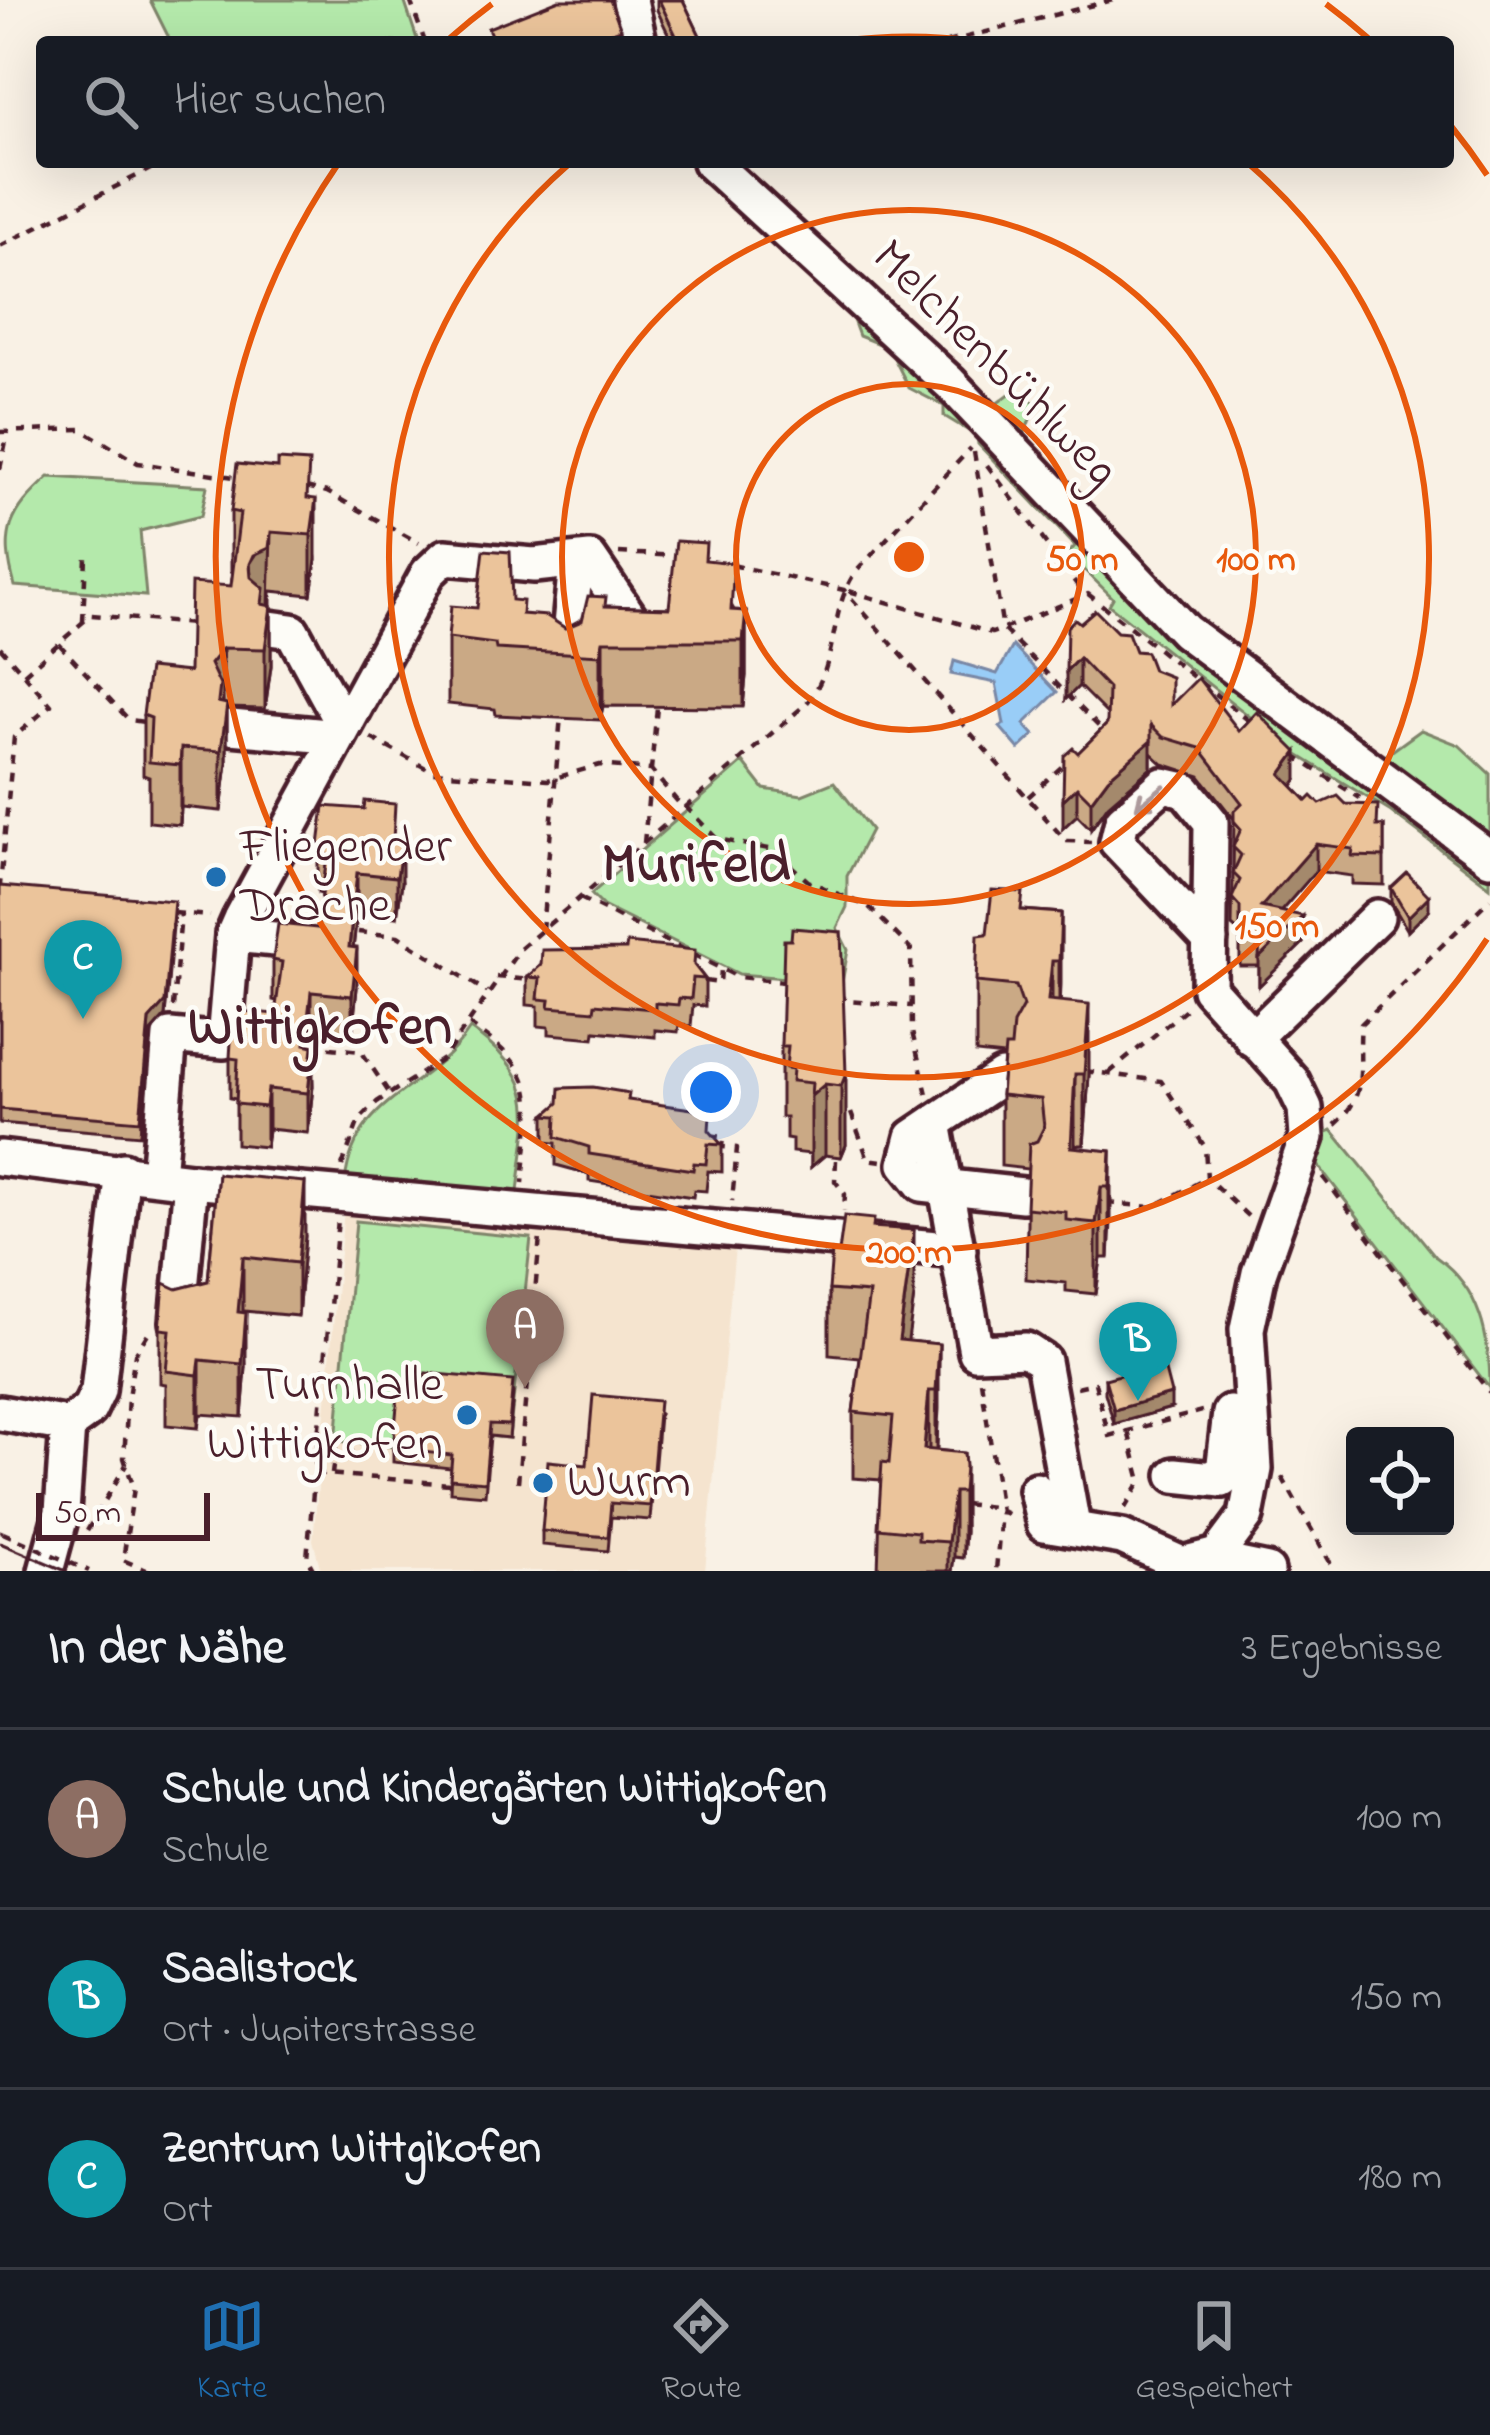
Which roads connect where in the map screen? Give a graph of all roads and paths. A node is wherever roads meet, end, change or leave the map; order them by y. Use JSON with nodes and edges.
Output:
{"nodes":[{"id":1,"x":410,"y":0,"type":"edge"},
{"id":2,"x":630,"y":0,"type":"edge"},
{"id":3,"x":1113,"y":0,"type":"edge"},
{"id":4,"x":423,"y":36,"type":"edge"},
{"id":5,"x":638,"y":36,"type":"edge"},
{"id":6,"x":971,"y":36,"type":"edge"},
{"id":7,"x":152,"y":168,"type":"edge"},
{"id":8,"x":716,"y":168,"type":"edge"},
{"id":9,"x":0,"y":247,"type":"edge"},
{"id":10,"x":4,"y":432,"type":"edge"},
{"id":11,"x":982,"y":436,"type":"junction"},
{"id":12,"x":0,"y":469,"type":"edge"},
{"id":13,"x":247,"y":479,"type":"edge"},
{"id":14,"x":287,"y":482,"type":"edge"},
{"id":15,"x":86,"y":557,"type":"dead end"},
{"id":16,"x":445,"y":557,"type":"junction"},
{"id":17,"x":697,"y":557,"type":"edge"},
{"id":18,"x":583,"y":561,"type":"junction"},
{"id":19,"x":718,"y":562,"type":"edge"},
{"id":20,"x":844,"y":590,"type":"junction"},
{"id":21,"x":1084,"y":593,"type":"junction"},
{"id":22,"x":83,"y":621,"type":"junction"},
{"id":23,"x":204,"y":625,"type":"edge"},
{"id":24,"x":269,"y":628,"type":"edge"},
{"id":25,"x":528,"y":628,"type":"edge"},
{"id":26,"x":1003,"y":628,"type":"junction"},
{"id":27,"x":569,"y":632,"type":"junction"},
{"id":28,"x":59,"y":644,"type":"junction"},
{"id":29,"x":0,"y":647,"type":"edge"},
{"id":30,"x":652,"y":650,"type":"edge"},
{"id":31,"x":566,"y":673,"type":"edge"},
{"id":32,"x":24,"y":674,"type":"junction"},
{"id":33,"x":657,"y":706,"type":"dead end"},
{"id":34,"x":561,"y":716,"type":"dead end"},
{"id":35,"x":164,"y":723,"type":"edge"},
{"id":36,"x":231,"y":728,"type":"edge"},
{"id":37,"x":342,"y":731,"type":"junction"},
{"id":38,"x":1264,"y":732,"type":"edge"},
{"id":39,"x":1280,"y":745,"type":"edge"},
{"id":40,"x":1093,"y":747,"type":"edge"},
{"id":41,"x":1079,"y":760,"type":"edge"},
{"id":42,"x":651,"y":770,"type":"junction"},
{"id":43,"x":555,"y":778,"type":"junction"},
{"id":44,"x":1028,"y":797,"type":"junction"},
{"id":45,"x":1374,"y":806,"type":"edge"},
{"id":46,"x":684,"y":807,"type":"junction"},
{"id":47,"x":1116,"y":835,"type":"junction"},
{"id":48,"x":644,"y":843,"type":"junction"},
{"id":49,"x":1490,"y":858,"type":"edge"},
{"id":50,"x":0,"y":887,"type":"edge"},
{"id":51,"x":8,"y":893,"type":"edge"},
{"id":52,"x":580,"y":898,"type":"junction"},
{"id":53,"x":1490,"y":899,"type":"edge"},
{"id":54,"x":161,"y":912,"type":"edge"},
{"id":55,"x":181,"y":914,"type":"junction"},
{"id":56,"x":1377,"y":917,"type":"dead end"},
{"id":57,"x":237,"y":927,"type":"junction"},
{"id":58,"x":542,"y":931,"type":"junction"},
{"id":59,"x":358,"y":932,"type":"edge"},
{"id":60,"x":1210,"y":940,"type":"junction"},
{"id":61,"x":295,"y":941,"type":"edge"},
{"id":62,"x":722,"y":969,"type":"junction"},
{"id":63,"x":496,"y":977,"type":"junction"},
{"id":64,"x":538,"y":981,"type":"edge"},
{"id":65,"x":699,"y":981,"type":"edge"},
{"id":66,"x":791,"y":982,"type":"edge"},
{"id":67,"x":832,"y":986,"type":"edge"},
{"id":68,"x":1209,"y":988,"type":"junction"},
{"id":69,"x":487,"y":992,"type":"junction"},
{"id":70,"x":912,"y":1006,"type":"junction"},
{"id":71,"x":469,"y":1024,"type":"junction"},
{"id":72,"x":170,"y":1036,"type":"junction"},
{"id":73,"x":1252,"y":1039,"type":"junction"},
{"id":74,"x":309,"y":1046,"type":"edge"},
{"id":75,"x":1073,"y":1070,"type":"edge"},
{"id":76,"x":1109,"y":1073,"type":"junction"},
{"id":77,"x":1001,"y":1077,"type":"edge"},
{"id":78,"x":390,"y":1094,"type":"junction"},
{"id":79,"x":850,"y":1113,"type":"edge"},
{"id":80,"x":528,"y":1115,"type":"junction"},
{"id":81,"x":542,"y":1116,"type":"edge"},
{"id":82,"x":934,"y":1123,"type":"junction"},
{"id":83,"x":705,"y":1135,"type":"edge"},
{"id":84,"x":1303,"y":1149,"type":"junction"},
{"id":85,"x":0,"y":1158,"type":"edge"},
{"id":86,"x":836,"y":1160,"type":"dead end"},
{"id":87,"x":906,"y":1164,"type":"junction"},
{"id":88,"x":123,"y":1170,"type":"junction"},
{"id":89,"x":174,"y":1178,"type":"junction"},
{"id":90,"x":1207,"y":1178,"type":"junction"},
{"id":91,"x":949,"y":1189,"type":"junction"},
{"id":92,"x":340,"y":1194,"type":"junction"},
{"id":93,"x":1023,"y":1195,"type":"edge"},
{"id":94,"x":1096,"y":1202,"type":"edge"},
{"id":95,"x":531,"y":1212,"type":"junction"},
{"id":96,"x":730,"y":1230,"type":"junction"},
{"id":97,"x":1271,"y":1238,"type":"junction"},
{"id":98,"x":841,"y":1240,"type":"junction"},
{"id":99,"x":959,"y":1250,"type":"junction"},
{"id":100,"x":178,"y":1322,"type":"joint"},
{"id":101,"x":976,"y":1352,"type":"junction"},
{"id":102,"x":1095,"y":1383,"type":"dead end"},
{"id":103,"x":1490,"y":1393,"type":"edge"},
{"id":104,"x":1229,"y":1412,"type":"junction"},
{"id":105,"x":0,"y":1413,"type":"edge"},
{"id":106,"x":68,"y":1425,"type":"junction"},
{"id":107,"x":1128,"y":1431,"type":"junction"},
{"id":108,"x":353,"y":1452,"type":"dead end"},
{"id":109,"x":126,"y":1465,"type":"junction"},
{"id":110,"x":315,"y":1473,"type":"junction"},
{"id":111,"x":332,"y":1474,"type":"junction"},
{"id":112,"x":1175,"y":1475,"type":"dead end"},
{"id":113,"x":518,"y":1482,"type":"dead end"},
{"id":114,"x":451,"y":1484,"type":"edge"},
{"id":115,"x":1036,"y":1490,"type":"dead end"},
{"id":116,"x":950,"y":1503,"type":"edge"},
{"id":117,"x":1001,"y":1510,"type":"junction"},
{"id":118,"x":1121,"y":1514,"type":"dead end"},
{"id":119,"x":1078,"y":1527,"type":"junction"},
{"id":120,"x":1,"y":1533,"type":"edge"},
{"id":121,"x":50,"y":1558,"type":"edge"},
{"id":122,"x":1191,"y":1565,"type":"edge"},
{"id":123,"x":89,"y":1571,"type":"edge"},
{"id":124,"x":148,"y":1571,"type":"edge"},
{"id":125,"x":310,"y":1571,"type":"edge"},
{"id":126,"x":997,"y":1571,"type":"edge"},
{"id":127,"x":1266,"y":1571,"type":"edge"}],
"edges":[{"from":1,"to":4,"type":"path"},
{"from":2,"to":5,"type":"street"},
{"from":3,"to":6,"type":"path"},
{"from":7,"to":9,"type":"path"},
{"from":8,"to":11,"type":"street","name":"Melchenbühlweg"},
{"from":10,"to":12,"type":"path"},
{"from":10,"to":13,"type":"path"},
{"from":11,"to":20,"type":"path"},
{"from":11,"to":21,"type":"path"},
{"from":11,"to":26,"type":"path"},
{"from":11,"to":49,"type":"street","name":"Melchenbühlweg"},
{"from":14,"to":16,"type":"path"},
{"from":15,"to":22,"type":"path"},
{"from":16,"to":18,"type":"street"},
{"from":16,"to":37,"type":"street"},
{"from":17,"to":18,"type":"path"},
{"from":18,"to":27,"type":"street"},
{"from":18,"to":30,"type":"street"},
{"from":19,"to":20,"type":"path"},
{"from":20,"to":26,"type":"path"},
{"from":20,"to":44,"type":"path"},
{"from":20,"to":46,"type":"path"},
{"from":21,"to":26,"type":"path"},
{"from":21,"to":38,"type":"path"},
{"from":22,"to":23,"type":"path"},
{"from":22,"to":28,"type":"path"},
{"from":24,"to":37,"type":"street"},
{"from":25,"to":27,"type":"street"},
{"from":26,"to":40,"type":"path"},
{"from":27,"to":31,"type":"street"},
{"from":28,"to":32,"type":"path"},
{"from":28,"to":35,"type":"path"},
{"from":29,"to":32,"type":"path"},
{"from":32,"to":50,"type":"path"},
{"from":33,"to":42,"type":"path"},
{"from":34,"to":43,"type":"path"},
{"from":36,"to":37,"type":"street"},
{"from":37,"to":43,"type":"path"},
{"from":37,"to":57,"type":"street"},
{"from":39,"to":45,"type":"path"},
{"from":41,"to":44,"type":"path"},
{"from":42,"to":43,"type":"path"},
{"from":42,"to":46,"type":"path"},
{"from":42,"to":48,"type":"path"},
{"from":43,"to":58,"type":"path"},
{"from":44,"to":47,"type":"path"},
{"from":46,"to":48,"type":"path"},
{"from":46,"to":70,"type":"path"},
{"from":47,"to":60,"type":"street"},
{"from":60,"to":47,"type":"street","one_way":true},
{"from":48,"to":52,"type":"path"},
{"from":50,"to":51,"type":"path"},
{"from":52,"to":58,"type":"path"},
{"from":52,"to":62,"type":"path"},
{"from":53,"to":84,"type":"path"},
{"from":54,"to":55,"type":"path"},
{"from":55,"to":57,"type":"path"},
{"from":55,"to":72,"type":"path"},
{"from":56,"to":73,"type":"street"},
{"from":57,"to":61,"type":"street"},
{"from":57,"to":72,"type":"street"},
{"from":58,"to":63,"type":"path"},
{"from":59,"to":69,"type":"path"},
{"from":60,"to":68,"type":"street"},
{"from":62,"to":65,"type":"path"},
{"from":62,"to":66,"type":"path"},
{"from":63,"to":64,"type":"path"},
{"from":63,"to":69,"type":"path"},
{"from":67,"to":70,"type":"path"},
{"from":68,"to":73,"type":"street"},
{"from":68,"to":76,"type":"path"},
{"from":69,"to":71,"type":"path"},
{"from":70,"to":82,"type":"path"},
{"from":71,"to":78,"type":"path"},
{"from":71,"to":80,"type":"path"},
{"from":72,"to":89,"type":"street"},
{"from":73,"to":84,"type":"street"},
{"from":74,"to":78,"type":"path"},
{"from":75,"to":76,"type":"path"},
{"from":76,"to":90,"type":"path"},
{"from":77,"to":82,"type":"street"},
{"from":78,"to":92,"type":"path"},
{"from":79,"to":87,"type":"path"},
{"from":80,"to":81,"type":"path"},
{"from":80,"to":95,"type":"path"},
{"from":82,"to":87,"type":"street"},
{"from":82,"to":91,"type":"street"},
{"from":83,"to":96,"type":"path"},
{"from":84,"to":97,"type":"street"},
{"from":84,"to":103,"type":"path"},
{"from":85,"to":88,"type":"street"},
{"from":86,"to":98,"type":"path"},
{"from":87,"to":91,"type":"street"},
{"from":88,"to":89,"type":"street"},
{"from":88,"to":106,"type":"street"},
{"from":89,"to":92,"type":"street"},
{"from":89,"to":100,"type":"street"},
{"from":90,"to":94,"type":"path"},
{"from":90,"to":97,"type":"path"},
{"from":91,"to":93,"type":"street"},
{"from":91,"to":99,"type":"street"},
{"from":92,"to":95,"type":"street"},
{"from":92,"to":110,"type":"path"},
{"from":95,"to":96,"type":"street"},
{"from":95,"to":113,"type":"path"},
{"from":96,"to":98,"type":"street"},
{"from":97,"to":104,"type":"street"},
{"from":98,"to":99,"type":"street"},
{"from":99,"to":101,"type":"street"},
{"from":100,"to":109,"type":"path"},
{"from":101,"to":117,"type":"path"},
{"from":101,"to":119,"type":"street"},
{"from":102,"to":107,"type":"path"},
{"from":104,"to":107,"type":"path"},
{"from":104,"to":112,"type":"street"},
{"from":104,"to":122,"type":"street"},
{"from":105,"to":106,"type":"street"},
{"from":106,"to":121,"type":"street"},
{"from":107,"to":118,"type":"path"},
{"from":108,"to":111,"type":"path"},
{"from":109,"to":121,"type":"path"},
{"from":109,"to":124,"type":"path"},
{"from":110,"to":111,"type":"path"},
{"from":110,"to":125,"type":"path"},
{"from":111,"to":114,"type":"path"},
{"from":115,"to":119,"type":"street"},
{"from":116,"to":117,"type":"path"},
{"from":117,"to":126,"type":"path"},
{"from":119,"to":122,"type":"street"},
{"from":120,"to":123,"type":"path","bridge":true},
{"from":122,"to":127,"type":"street"}]}
